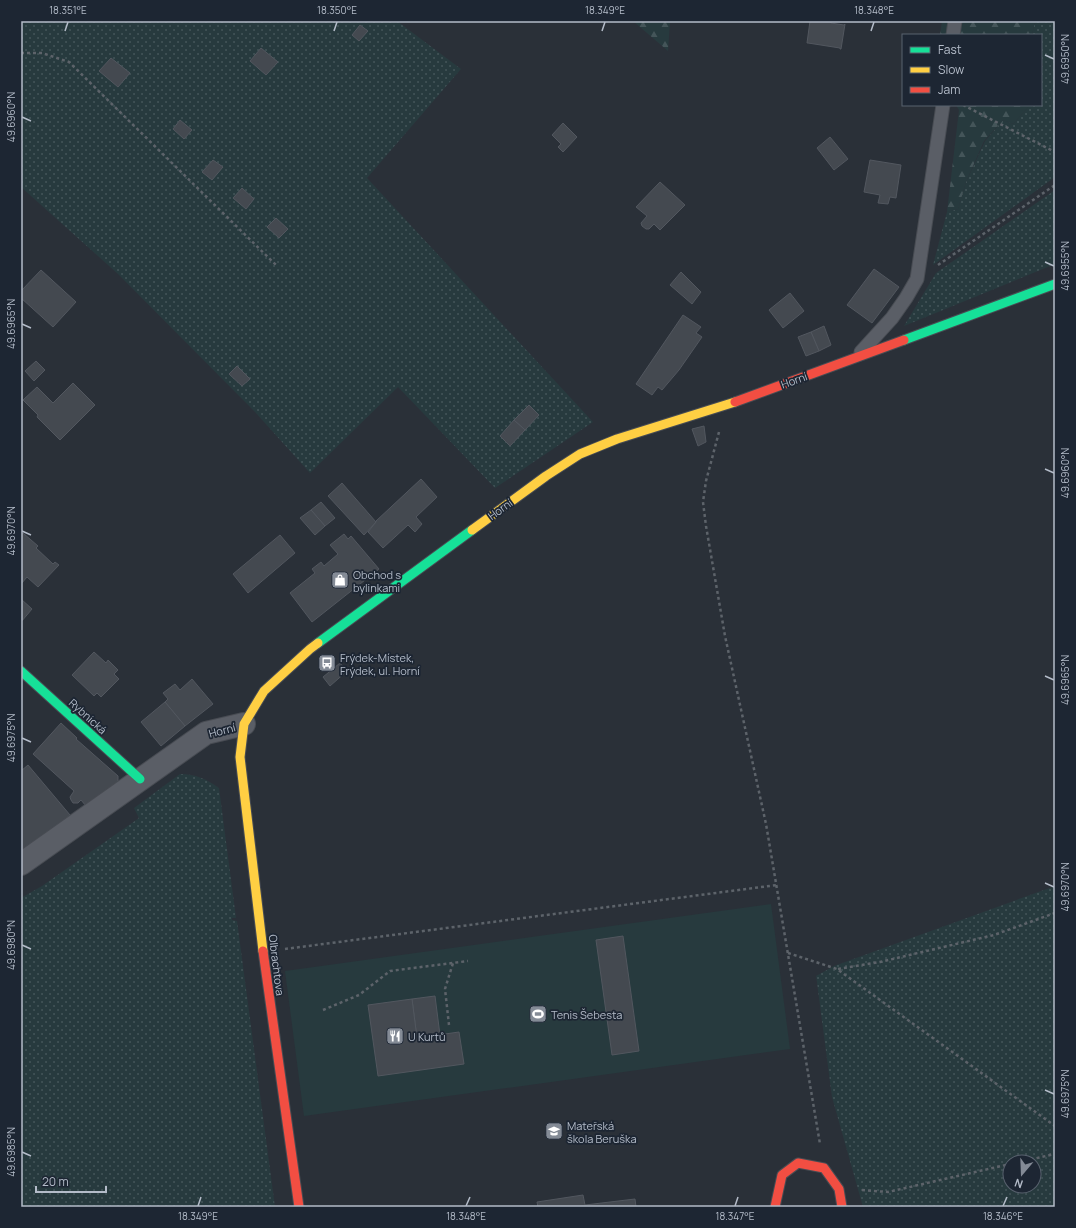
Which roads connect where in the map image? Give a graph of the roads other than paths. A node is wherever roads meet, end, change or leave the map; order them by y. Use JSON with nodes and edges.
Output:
{"nodes":[{"id":1,"x":955,"y":21,"type":"edge"},
{"id":2,"x":953,"y":34,"type":"edge"},
{"id":3,"x":943,"y":106,"type":"edge"},
{"id":4,"x":1055,"y":284,"type":"edge"},
{"id":5,"x":856,"y":358,"type":"junction"},
{"id":6,"x":21,"y":671,"type":"edge"},
{"id":7,"x":244,"y":724,"type":"junction"},
{"id":8,"x":140,"y":779,"type":"junction"},
{"id":9,"x":21,"y":864,"type":"edge"},
{"id":10,"x":298,"y":1207,"type":"edge"},
{"id":11,"x":775,"y":1207,"type":"edge"},
{"id":12,"x":842,"y":1207,"type":"edge"}],
"edges":[{"from":1,"to":2,"type":"lane"},
{"from":3,"to":5,"type":"lane"},
{"from":4,"to":5,"type":"street","name":"Horní"},
{"from":5,"to":7,"type":"street","name":"Horní"},
{"from":6,"to":8,"type":"street","name":"Rybnická"},
{"from":7,"to":8,"type":"street","name":"Horní"},
{"from":7,"to":10,"type":"street","name":"Olbrachtova"},
{"from":8,"to":9,"type":"street","name":"Horní"},
{"from":11,"to":12,"type":"street"}]}
